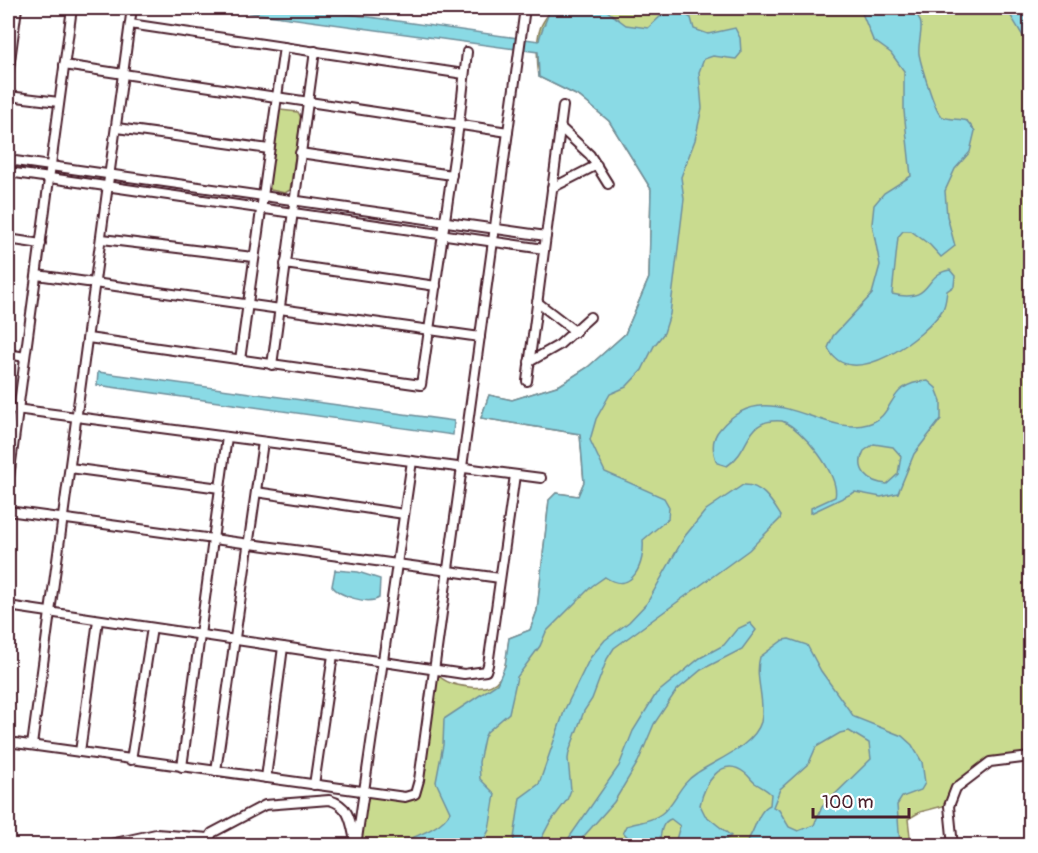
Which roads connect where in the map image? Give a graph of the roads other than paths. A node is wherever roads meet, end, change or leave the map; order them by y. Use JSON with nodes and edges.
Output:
{"nodes":[{"id":1,"x":17,"y":8,"type":"edge"},
{"id":2,"x":72,"y":8,"type":"edge"},
{"id":3,"x":525,"y":8,"type":"edge"},
{"id":4,"x":131,"y":15,"type":"dead end"},
{"id":5,"x":130,"y":24,"type":"junction"},
{"id":6,"x":10,"y":44,"type":"edge"},
{"id":7,"x":284,"y":47,"type":"junction"},
{"id":8,"x":315,"y":51,"type":"junction"},
{"id":9,"x":466,"y":52,"type":"dead end"},
{"id":10,"x":64,"y":65,"type":"junction"},
{"id":11,"x":124,"y":74,"type":"junction"},
{"id":12,"x":464,"y":74,"type":"junction"},
{"id":13,"x":8,"y":76,"type":"edge"},
{"id":14,"x":8,"y":96,"type":"edge"},
{"id":15,"x":277,"y":97,"type":"junction"},
{"id":16,"x":59,"y":102,"type":"junction"},
{"id":17,"x":307,"y":102,"type":"junction"},
{"id":18,"x":563,"y":106,"type":"dead end"},
{"id":19,"x":459,"y":124,"type":"junction"},
{"id":20,"x":560,"y":127,"type":"junction"},
{"id":21,"x":117,"y":128,"type":"junction"},
{"id":22,"x":508,"y":132,"type":"junction"},
{"id":23,"x":269,"y":149,"type":"junction"},
{"id":24,"x":300,"y":153,"type":"junction"},
{"id":25,"x":8,"y":160,"type":"edge"},
{"id":26,"x":597,"y":165,"type":"junction"},
{"id":27,"x":51,"y":166,"type":"junction"},
{"id":28,"x":8,"y":172,"type":"edge"},
{"id":29,"x":111,"y":174,"type":"junction"},
{"id":30,"x":452,"y":175,"type":"junction"},
{"id":31,"x":50,"y":177,"type":"junction"},
{"id":32,"x":608,"y":184,"type":"dead end"},
{"id":33,"x":110,"y":186,"type":"junction"},
{"id":34,"x":552,"y":188,"type":"junction"},
{"id":35,"x":261,"y":195,"type":"junction"},
{"id":36,"x":293,"y":200,"type":"junction"},
{"id":37,"x":260,"y":207,"type":"junction"},
{"id":38,"x":291,"y":212,"type":"junction"},
{"id":39,"x":445,"y":221,"type":"junction"},
{"id":40,"x":495,"y":228,"type":"junction"},
{"id":41,"x":443,"y":233,"type":"junction"},
{"id":42,"x":546,"y":236,"type":"junction"},
{"id":43,"x":8,"y":239,"type":"edge"},
{"id":44,"x":102,"y":239,"type":"junction"},
{"id":45,"x":493,"y":241,"type":"junction"},
{"id":46,"x":41,"y":244,"type":"junction"},
{"id":47,"x":544,"y":249,"type":"junction"},
{"id":48,"x":253,"y":257,"type":"junction"},
{"id":49,"x":285,"y":264,"type":"junction"},
{"id":50,"x":36,"y":275,"type":"junction"},
{"id":51,"x":96,"y":284,"type":"junction"},
{"id":52,"x":436,"y":286,"type":"junction"},
{"id":53,"x":537,"y":302,"type":"junction"},
{"id":54,"x":247,"y":304,"type":"junction"},
{"id":55,"x":279,"y":309,"type":"junction"},
{"id":56,"x":590,"y":317,"type":"dead end"},
{"id":57,"x":430,"y":329,"type":"junction"},
{"id":58,"x":576,"y":332,"type":"junction"},
{"id":59,"x":480,"y":337,"type":"junction"},
{"id":60,"x":88,"y":338,"type":"junction"},
{"id":61,"x":8,"y":354,"type":"edge"},
{"id":62,"x":25,"y":357,"type":"junction"},
{"id":63,"x":240,"y":360,"type":"junction"},
{"id":64,"x":529,"y":362,"type":"junction"},
{"id":65,"x":272,"y":365,"type":"junction"},
{"id":66,"x":526,"y":381,"type":"dead end"},
{"id":67,"x":8,"y":408,"type":"edge"},
{"id":68,"x":18,"y":410,"type":"junction"},
{"id":69,"x":77,"y":417,"type":"junction"},
{"id":70,"x":227,"y":437,"type":"junction"},
{"id":71,"x":263,"y":442,"type":"junction"},
{"id":72,"x":412,"y":461,"type":"junction"},
{"id":73,"x":70,"y":468,"type":"junction"},
{"id":74,"x":462,"y":468,"type":"junction"},
{"id":75,"x":515,"y":475,"type":"junction"},
{"id":76,"x":541,"y":478,"type":"dead end"},
{"id":77,"x":8,"y":484,"type":"edge"},
{"id":78,"x":220,"y":488,"type":"junction"},
{"id":79,"x":256,"y":492,"type":"junction"},
{"id":80,"x":8,"y":511,"type":"edge"},
{"id":81,"x":404,"y":514,"type":"junction"},
{"id":82,"x":63,"y":519,"type":"junction"},
{"id":83,"x":213,"y":539,"type":"junction"},
{"id":84,"x":248,"y":544,"type":"junction"},
{"id":85,"x":397,"y":564,"type":"junction"},
{"id":86,"x":447,"y":571,"type":"junction"},
{"id":87,"x":500,"y":578,"type":"junction"},
{"id":88,"x":8,"y":606,"type":"edge"},
{"id":89,"x":50,"y":613,"type":"junction"},
{"id":90,"x":98,"y":620,"type":"junction"},
{"id":91,"x":152,"y":628,"type":"junction"},
{"id":92,"x":200,"y":635,"type":"junction"},
{"id":93,"x":234,"y":640,"type":"junction"},
{"id":94,"x":283,"y":647,"type":"junction"},
{"id":95,"x":333,"y":655,"type":"junction"},
{"id":96,"x":383,"y":662,"type":"junction"},
{"id":97,"x":434,"y":670,"type":"junction"},
{"id":98,"x":8,"y":742,"type":"edge"},
{"id":99,"x":32,"y":745,"type":"junction"},
{"id":100,"x":80,"y":752,"type":"junction"},
{"id":101,"x":1030,"y":758,"type":"edge"},
{"id":102,"x":131,"y":760,"type":"junction"},
{"id":103,"x":182,"y":766,"type":"junction"},
{"id":104,"x":216,"y":771,"type":"junction"},
{"id":105,"x":266,"y":778,"type":"junction"},
{"id":106,"x":314,"y":784,"type":"junction"},
{"id":107,"x":364,"y":791,"type":"junction"},
{"id":108,"x":208,"y":842,"type":"edge"},
{"id":109,"x":101,"y":846,"type":"edge"},
{"id":110,"x":356,"y":846,"type":"edge"},
{"id":111,"x":953,"y":846,"type":"edge"}],
"edges":[{"from":1,"to":6,"type":"street"},
{"from":2,"to":10,"type":"street"},
{"from":3,"to":22,"type":"street"},
{"from":4,"to":5,"type":"street"},
{"from":5,"to":7,"type":"street"},
{"from":5,"to":11,"type":"street"},
{"from":6,"to":13,"type":"street"},
{"from":7,"to":8,"type":"street"},
{"from":7,"to":15,"type":"street"},
{"from":8,"to":12,"type":"street"},
{"from":8,"to":17,"type":"street"},
{"from":9,"to":12,"type":"street"},
{"from":10,"to":11,"type":"street"},
{"from":10,"to":16,"type":"street"},
{"from":11,"to":15,"type":"street"},
{"from":11,"to":21,"type":"street"},
{"from":12,"to":19,"type":"street"},
{"from":14,"to":16,"type":"street"},
{"from":15,"to":17,"type":"street"},
{"from":15,"to":23,"type":"street"},
{"from":16,"to":27,"type":"street"},
{"from":17,"to":19,"type":"street"},
{"from":17,"to":24,"type":"street"},
{"from":18,"to":20,"type":"street"},
{"from":19,"to":22,"type":"street"},
{"from":19,"to":30,"type":"street"},
{"from":20,"to":26,"type":"street"},
{"from":20,"to":34,"type":"street"},
{"from":21,"to":23,"type":"street"},
{"from":21,"to":29,"type":"street"},
{"from":22,"to":40,"type":"street"},
{"from":23,"to":35,"type":"street"},
{"from":24,"to":30,"type":"street"},
{"from":24,"to":36,"type":"street"},
{"from":25,"to":27,"type":"street"},
{"from":26,"to":32,"type":"street"},
{"from":26,"to":34,"type":"street"},
{"from":27,"to":29,"type":"street"},
{"from":27,"to":31,"type":"street"},
{"from":28,"to":31,"type":"street"},
{"from":29,"to":33,"type":"street"},
{"from":29,"to":35,"type":"street"},
{"from":30,"to":39,"type":"street"},
{"from":31,"to":33,"type":"street"},
{"from":31,"to":46,"type":"street"},
{"from":33,"to":37,"type":"street"},
{"from":33,"to":44,"type":"street"},
{"from":34,"to":42,"type":"street"},
{"from":35,"to":36,"type":"street"},
{"from":35,"to":37,"type":"street"},
{"from":36,"to":38,"type":"street"},
{"from":36,"to":39,"type":"street"},
{"from":37,"to":38,"type":"street"},
{"from":37,"to":48,"type":"street"},
{"from":38,"to":41,"type":"street"},
{"from":38,"to":49,"type":"street"},
{"from":39,"to":40,"type":"street"},
{"from":39,"to":41,"type":"street"},
{"from":40,"to":42,"type":"street"},
{"from":40,"to":45,"type":"street"},
{"from":41,"to":45,"type":"street"},
{"from":41,"to":52,"type":"street"},
{"from":42,"to":47,"type":"street"},
{"from":43,"to":46,"type":"street"},
{"from":44,"to":48,"type":"street"},
{"from":44,"to":51,"type":"street"},
{"from":45,"to":47,"type":"street"},
{"from":45,"to":59,"type":"street"},
{"from":46,"to":50,"type":"street"},
{"from":47,"to":53,"type":"street"},
{"from":48,"to":54,"type":"street"},
{"from":49,"to":52,"type":"street"},
{"from":49,"to":55,"type":"street"},
{"from":50,"to":51,"type":"street"},
{"from":50,"to":62,"type":"street"},
{"from":51,"to":54,"type":"street"},
{"from":51,"to":60,"type":"street"},
{"from":52,"to":57,"type":"street"},
{"from":53,"to":58,"type":"street"},
{"from":53,"to":64,"type":"street"},
{"from":54,"to":55,"type":"street"},
{"from":54,"to":63,"type":"street"},
{"from":55,"to":57,"type":"street"},
{"from":55,"to":65,"type":"street"},
{"from":56,"to":58,"type":"street"},
{"from":57,"to":59,"type":"street"},
{"from":57,"to":65,"type":"street"},
{"from":58,"to":64,"type":"street"},
{"from":59,"to":74,"type":"street"},
{"from":60,"to":63,"type":"street"},
{"from":60,"to":69,"type":"street"},
{"from":61,"to":62,"type":"street"},
{"from":62,"to":68,"type":"street"},
{"from":63,"to":65,"type":"street"},
{"from":64,"to":66,"type":"street"},
{"from":67,"to":68,"type":"street"},
{"from":68,"to":69,"type":"street"},
{"from":68,"to":77,"type":"street"},
{"from":69,"to":70,"type":"street"},
{"from":69,"to":73,"type":"street"},
{"from":70,"to":71,"type":"street"},
{"from":70,"to":78,"type":"street"},
{"from":71,"to":72,"type":"street"},
{"from":71,"to":79,"type":"street"},
{"from":72,"to":74,"type":"street"},
{"from":72,"to":81,"type":"street"},
{"from":73,"to":78,"type":"street"},
{"from":73,"to":82,"type":"street"},
{"from":74,"to":75,"type":"street"},
{"from":74,"to":86,"type":"street"},
{"from":75,"to":76,"type":"street"},
{"from":75,"to":87,"type":"street"},
{"from":78,"to":83,"type":"street"},
{"from":79,"to":81,"type":"street"},
{"from":79,"to":84,"type":"street"},
{"from":80,"to":82,"type":"street"},
{"from":81,"to":85,"type":"street"},
{"from":82,"to":83,"type":"street"},
{"from":82,"to":89,"type":"street"},
{"from":83,"to":84,"type":"street"},
{"from":83,"to":92,"type":"street"},
{"from":84,"to":85,"type":"street"},
{"from":84,"to":93,"type":"street"},
{"from":85,"to":86,"type":"street"},
{"from":85,"to":96,"type":"street"},
{"from":86,"to":87,"type":"street"},
{"from":86,"to":97,"type":"street"},
{"from":87,"to":97,"type":"street"},
{"from":88,"to":89,"type":"street"},
{"from":89,"to":90,"type":"street"},
{"from":89,"to":99,"type":"street"},
{"from":90,"to":91,"type":"street"},
{"from":90,"to":100,"type":"street"},
{"from":91,"to":92,"type":"street"},
{"from":91,"to":102,"type":"street"},
{"from":92,"to":93,"type":"street"},
{"from":92,"to":103,"type":"street"},
{"from":93,"to":94,"type":"street"},
{"from":93,"to":104,"type":"street"},
{"from":94,"to":95,"type":"street"},
{"from":94,"to":105,"type":"street"},
{"from":95,"to":96,"type":"street"},
{"from":95,"to":106,"type":"street"},
{"from":96,"to":97,"type":"street"},
{"from":96,"to":107,"type":"street"},
{"from":97,"to":107,"type":"street"},
{"from":98,"to":99,"type":"street"},
{"from":99,"to":100,"type":"street"},
{"from":100,"to":102,"type":"street"},
{"from":101,"to":111,"type":"street"},
{"from":102,"to":103,"type":"street"},
{"from":103,"to":104,"type":"street"},
{"from":104,"to":105,"type":"street"},
{"from":105,"to":106,"type":"street"},
{"from":106,"to":107,"type":"street"},
{"from":107,"to":110,"type":"street"},
{"from":108,"to":109,"type":"street"},
{"from":108,"to":110,"type":"street"}]}
